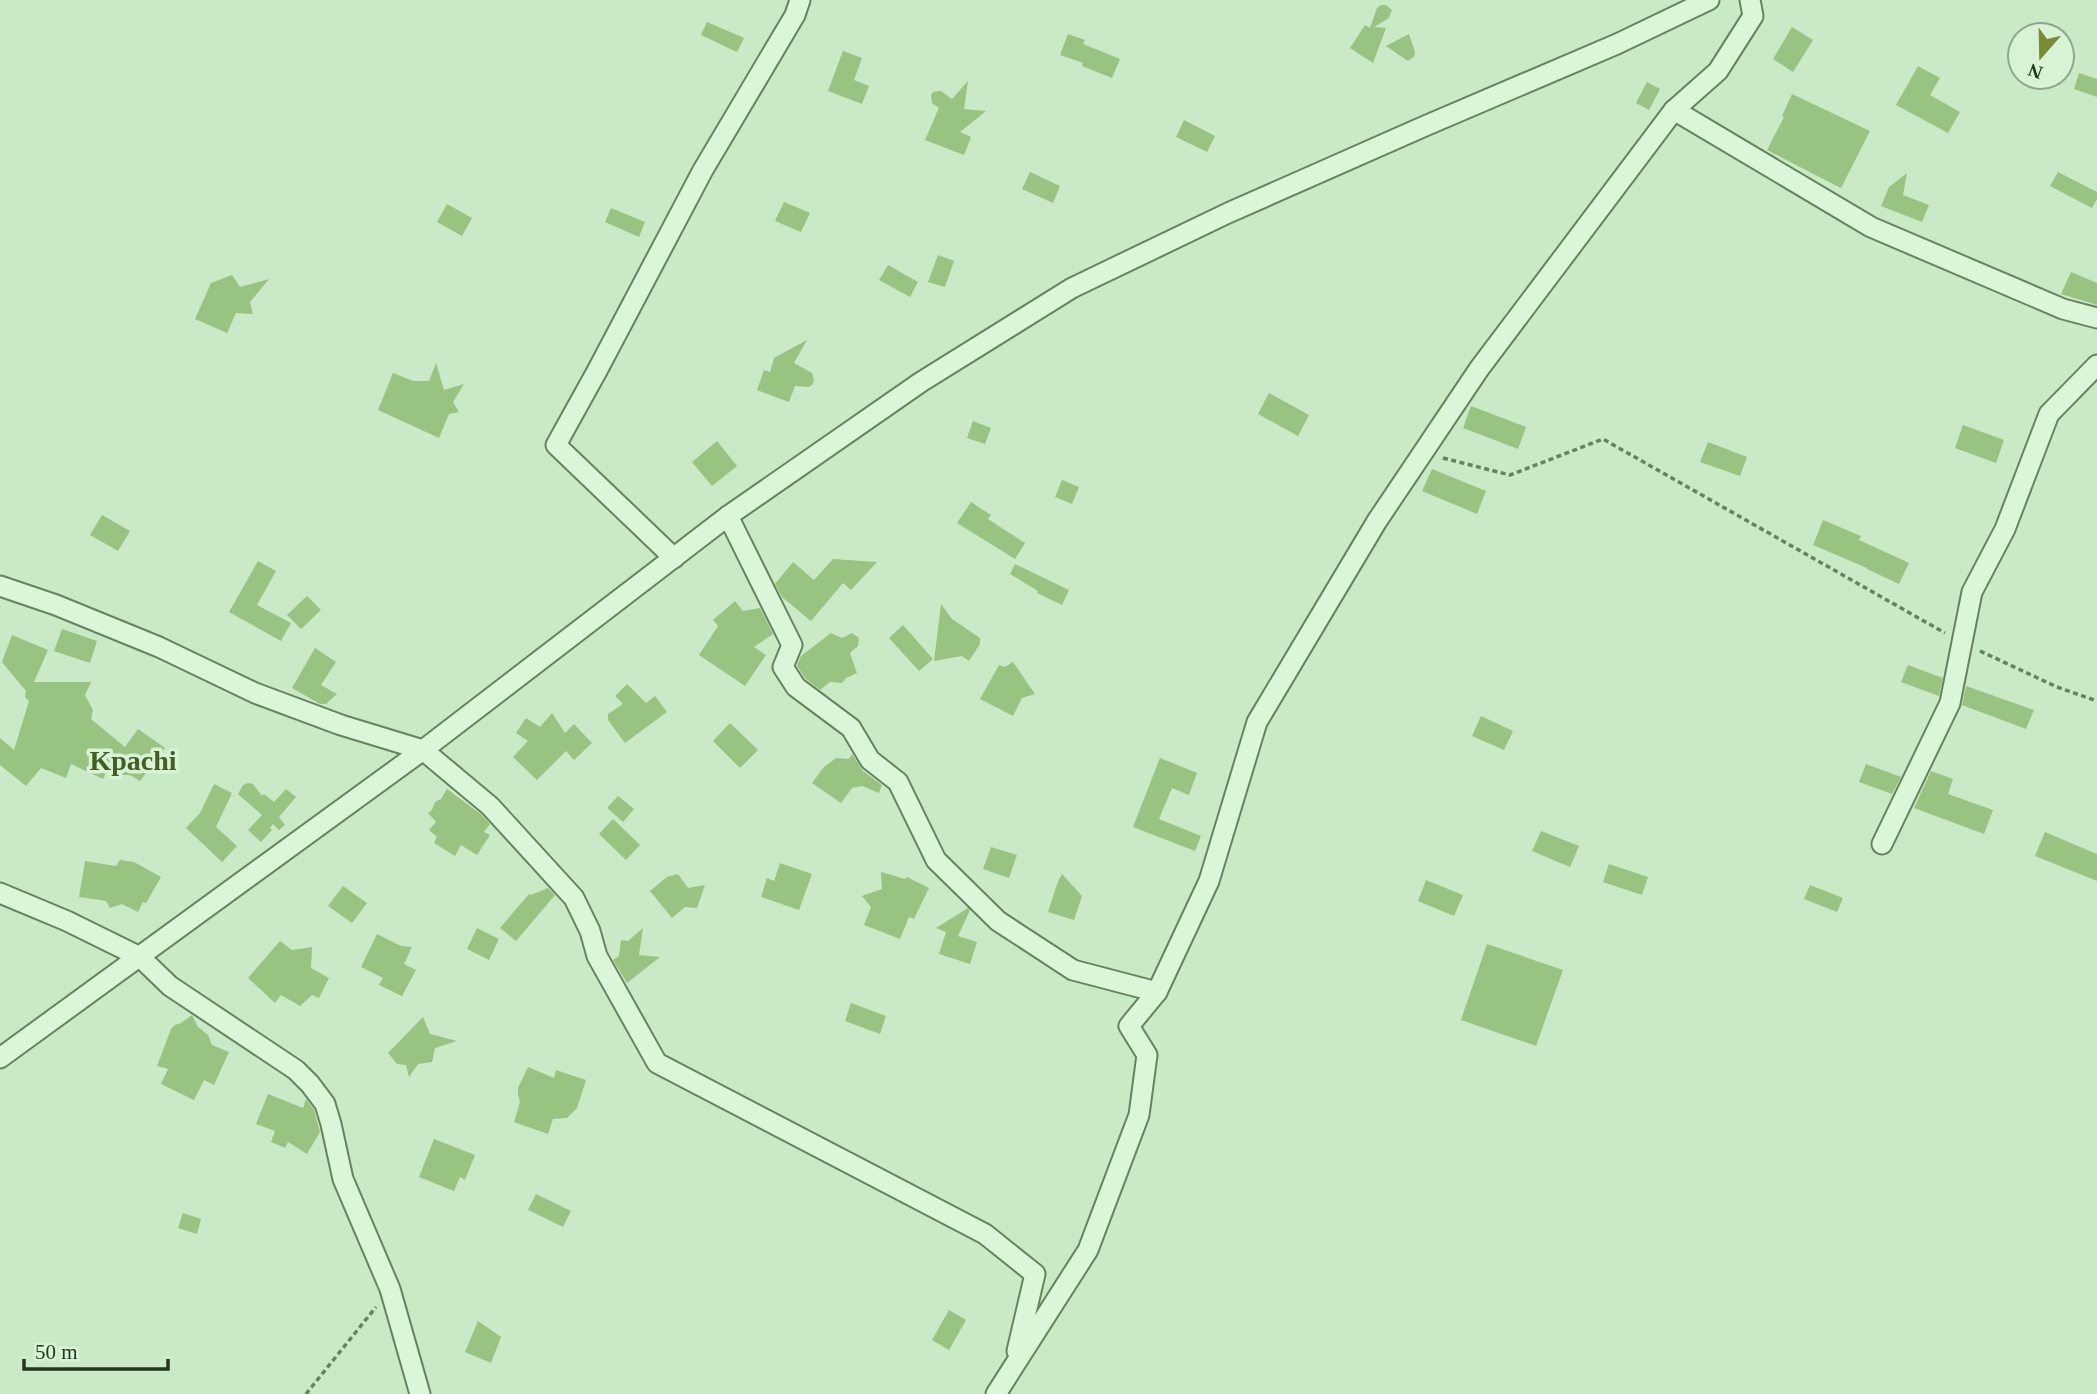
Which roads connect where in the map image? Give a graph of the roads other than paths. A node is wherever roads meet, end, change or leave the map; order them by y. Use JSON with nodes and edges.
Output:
{"nodes":[{"id":1,"x":800,"y":0,"type":"edge"},
{"id":2,"x":1709,"y":0,"type":"edge"},
{"id":3,"x":1750,"y":0,"type":"edge"},
{"id":4,"x":1674,"y":110,"type":"junction"},
{"id":5,"x":2097,"y":318,"type":"edge"},
{"id":6,"x":2097,"y":365,"type":"edge"},
{"id":7,"x":728,"y":516,"type":"junction"},
{"id":8,"x":674,"y":558,"type":"junction"},
{"id":9,"x":0,"y":586,"type":"edge"},
{"id":10,"x":423,"y":750,"type":"junction"},
{"id":11,"x":1882,"y":844,"type":"dead end"},
{"id":12,"x":0,"y":893,"type":"edge"},
{"id":13,"x":140,"y":957,"type":"junction"},
{"id":14,"x":1157,"y":992,"type":"junction"},
{"id":15,"x":0,"y":1058,"type":"edge"},
{"id":16,"x":1014,"y":1366,"type":"junction"},
{"id":17,"x":420,"y":1394,"type":"edge"},
{"id":18,"x":996,"y":1394,"type":"edge"}],
"edges":[{"from":1,"to":8,"type":"street"},
{"from":2,"to":7,"type":"street"},
{"from":3,"to":4,"type":"street"},
{"from":4,"to":5,"type":"street"},
{"from":4,"to":14,"type":"street"},
{"from":6,"to":11,"type":"street"},
{"from":7,"to":8,"type":"street"},
{"from":7,"to":14,"type":"street"},
{"from":8,"to":10,"type":"street"},
{"from":9,"to":10,"type":"street"},
{"from":10,"to":13,"type":"street"},
{"from":10,"to":16,"type":"street"},
{"from":12,"to":13,"type":"street"},
{"from":13,"to":15,"type":"street"},
{"from":13,"to":17,"type":"street"},
{"from":14,"to":16,"type":"street"},
{"from":16,"to":18,"type":"street"}]}
